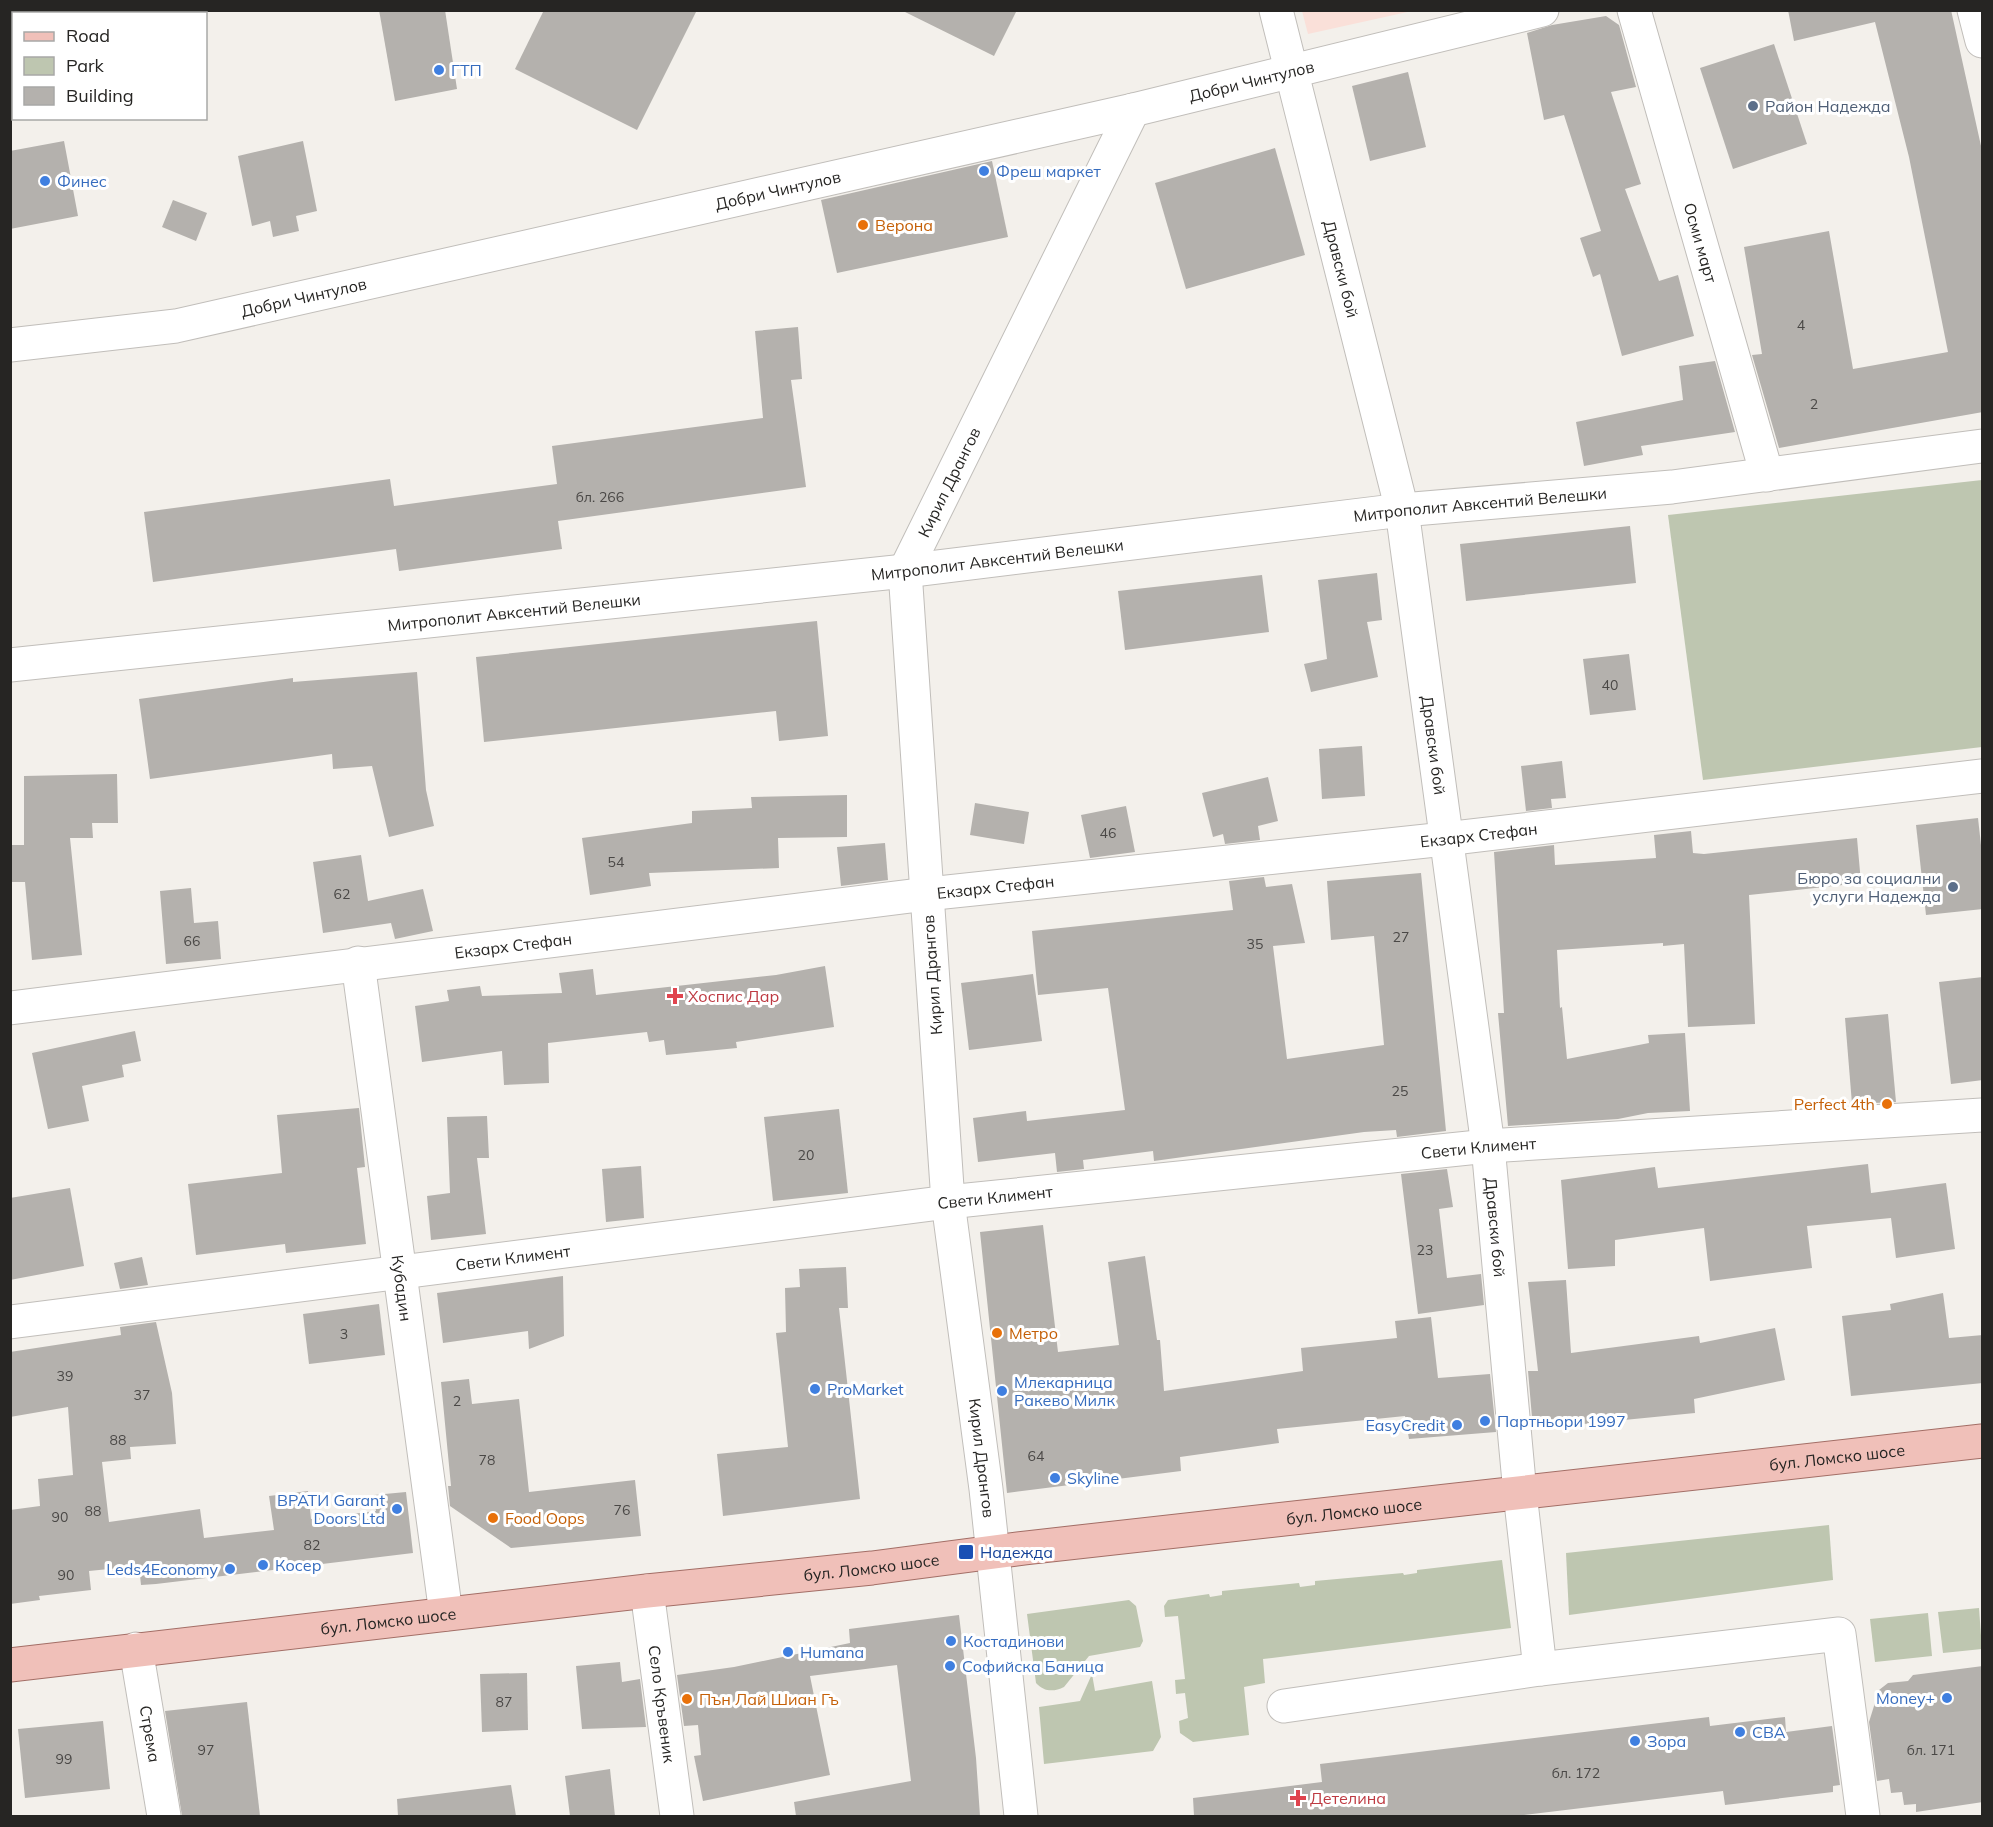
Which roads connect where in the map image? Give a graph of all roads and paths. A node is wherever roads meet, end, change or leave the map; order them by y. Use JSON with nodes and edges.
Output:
{"nodes":[{"id":1,"x":1276,"y":10,"type":"edge"},
{"id":2,"x":1542,"y":10,"type":"edge"},
{"id":3,"x":1634,"y":10,"type":"edge"},
{"id":4,"x":1974,"y":10,"type":"edge"},
{"id":5,"x":1983,"y":41,"type":"edge"},
{"id":6,"x":1292,"y":70,"type":"junction"},
{"id":7,"x":1133,"y":110,"type":"junction"},
{"id":8,"x":10,"y":345,"type":"edge"},
{"id":9,"x":1983,"y":446,"type":"edge"},
{"id":10,"x":1767,"y":475,"type":"junction"},
{"id":11,"x":1402,"y":510,"type":"junction"},
{"id":12,"x":905,"y":571,"type":"junction"},
{"id":13,"x":10,"y":666,"type":"edge"},
{"id":14,"x":1983,"y":776,"type":"edge"},
{"id":15,"x":1445,"y":839,"type":"junction"},
{"id":16,"x":927,"y":894,"type":"junction"},
{"id":17,"x":358,"y":963,"type":"junction"},
{"id":18,"x":10,"y":1008,"type":"edge"},
{"id":19,"x":1983,"y":1115,"type":"edge"},
{"id":20,"x":1488,"y":1146,"type":"junction"},
{"id":21,"x":948,"y":1202,"type":"junction"},
{"id":22,"x":398,"y":1271,"type":"junction"},
{"id":23,"x":10,"y":1322,"type":"edge"},
{"id":24,"x":1983,"y":1441,"type":"edge"},
{"id":25,"x":1520,"y":1493,"type":"junction"},
{"id":26,"x":994,"y":1553,"type":"junction"},
{"id":27,"x":647,"y":1591,"type":"junction"},
{"id":28,"x":446,"y":1614,"type":"junction"},
{"id":29,"x":136,"y":1650,"type":"junction"},
{"id":30,"x":10,"y":1665,"type":"edge"},
{"id":31,"x":1540,"y":1670,"type":"junction"},
{"id":32,"x":1284,"y":1706,"type":"dead end"},
{"id":33,"x":164,"y":1816,"type":"edge"},
{"id":34,"x":677,"y":1816,"type":"edge"},
{"id":35,"x":1021,"y":1816,"type":"edge"},
{"id":36,"x":1863,"y":1816,"type":"edge"}],
"edges":[{"from":1,"to":6,"type":"street","name":"Дравски бой"},
{"from":2,"to":6,"type":"street","name":"Добри Чинтулов"},
{"from":3,"to":10,"type":"street","name":"Осми март"},
{"from":4,"to":5,"type":"street"},
{"from":6,"to":7,"type":"street","name":"Добри Чинтулов"},
{"from":6,"to":11,"type":"street","name":"Дравски бой"},
{"from":7,"to":8,"type":"street","name":"Добри Чинтулов"},
{"from":7,"to":12,"type":"street","name":"Кирил Дрангов"},
{"from":9,"to":10,"type":"street","name":"Митрополит Авксентий Велешки"},
{"from":10,"to":11,"type":"street","name":"Митрополит Авксентий Велешки"},
{"from":11,"to":12,"type":"street","name":"Митрополит Авксентий Велешки"},
{"from":11,"to":15,"type":"street","name":"Дравски бой"},
{"from":12,"to":13,"type":"street","name":"Митрополит Авксентий Велешки"},
{"from":12,"to":16,"type":"street","name":"Кирил Дрангов"},
{"from":14,"to":15,"type":"street","name":"Екзарх Стефан"},
{"from":15,"to":16,"type":"street","name":"Екзарх Стефан"},
{"from":15,"to":20,"type":"street","name":"Дравски бой"},
{"from":16,"to":17,"type":"street","name":"Екзарх Стефан"},
{"from":16,"to":21,"type":"street","name":"Кирил Дрангов"},
{"from":17,"to":18,"type":"street","name":"Екзарх Стефан"},
{"from":17,"to":22,"type":"street","name":"Кубадин"},
{"from":19,"to":20,"type":"street","name":"Свети Климент"},
{"from":20,"to":21,"type":"street","name":"Свети Климент"},
{"from":20,"to":25,"type":"street","name":"Дравски бой"},
{"from":21,"to":22,"type":"street","name":"Свети Климент"},
{"from":21,"to":26,"type":"street","name":"Кирил Дрангов"},
{"from":22,"to":23,"type":"street","name":"Свети Климент"},
{"from":22,"to":28,"type":"street","name":"Кубадин"},
{"from":24,"to":25,"type":"main road","name":"бул. Ломско шосе"},
{"from":25,"to":26,"type":"main road","name":"бул. Ломско шосе"},
{"from":25,"to":31,"type":"street","name":"Дравски бой"},
{"from":26,"to":27,"type":"main road","name":"бул. Ломско шосе"},
{"from":26,"to":35,"type":"street","name":"Кирил Дрангов"},
{"from":27,"to":28,"type":"main road","name":"бул. Ломско шосе"},
{"from":27,"to":34,"type":"street","name":"Село Кръвеник"},
{"from":28,"to":29,"type":"main road","name":"бул. Ломско шосе"},
{"from":29,"to":30,"type":"main road","name":"бул. Ломско шосе"},
{"from":29,"to":33,"type":"street","name":"Стрема"},
{"from":31,"to":32,"type":"street"},
{"from":31,"to":36,"type":"street"}]}
